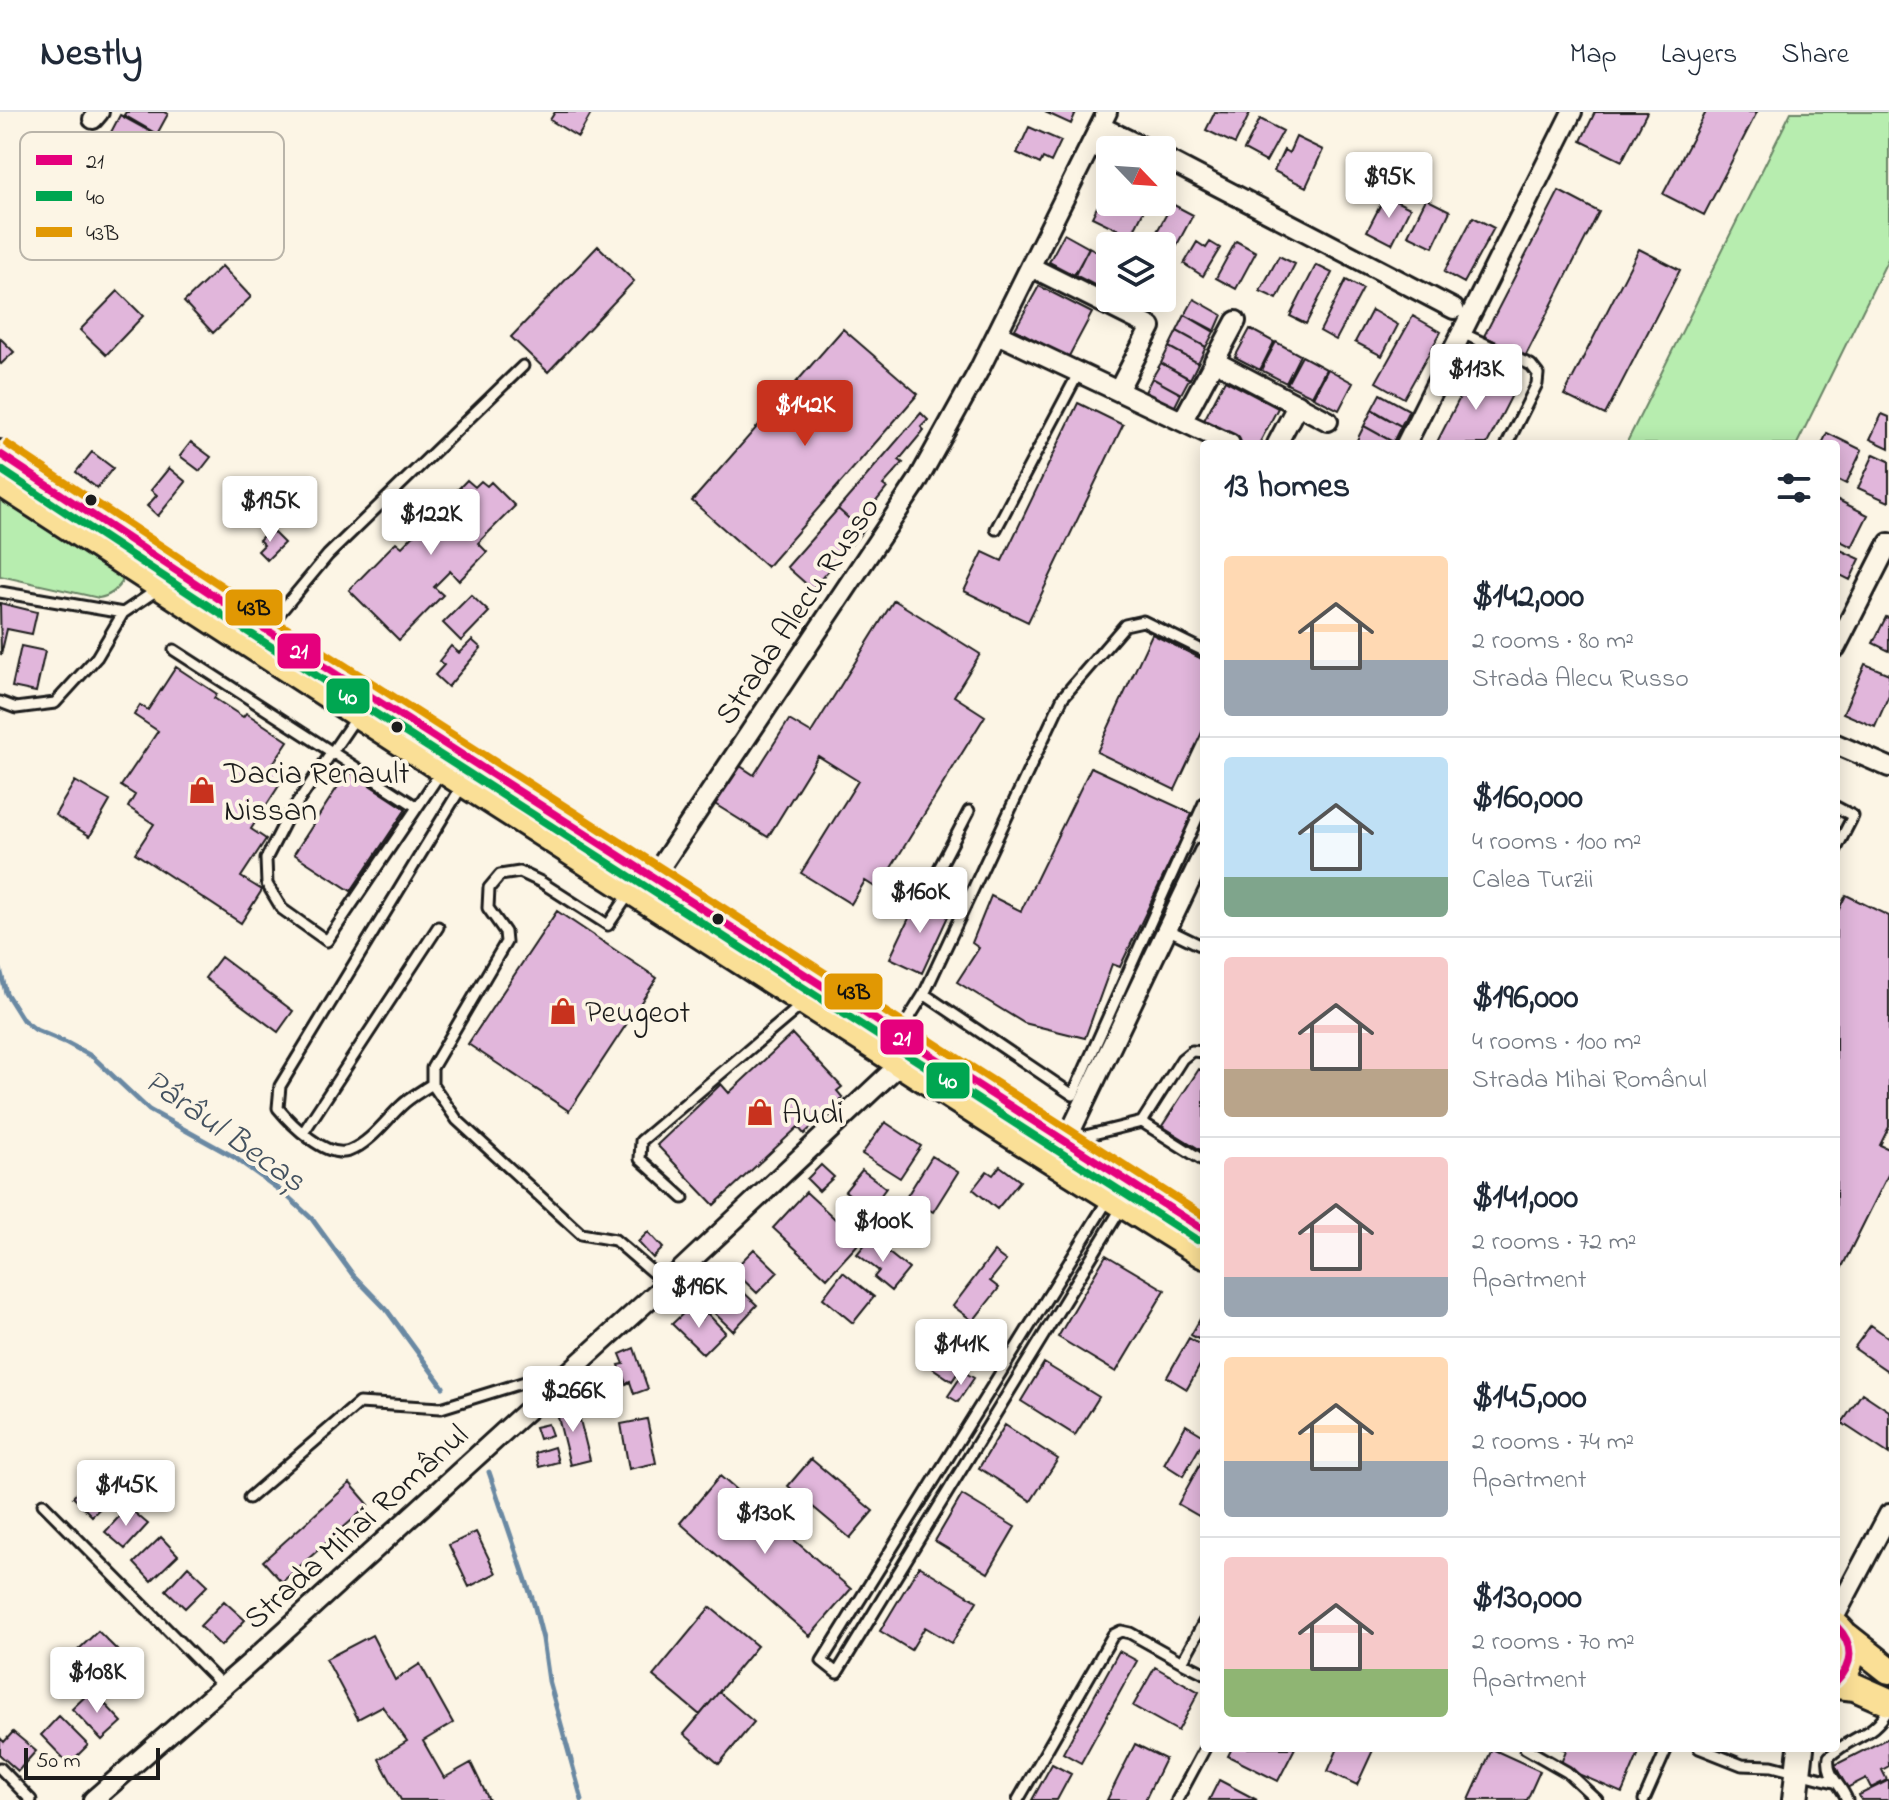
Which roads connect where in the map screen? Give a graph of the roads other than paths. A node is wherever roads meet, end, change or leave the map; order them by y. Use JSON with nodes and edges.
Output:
{"nodes":[{"id":1,"x":1572,"y":112,"type":"edge"},
{"id":2,"x":1104,"y":119,"type":"edge"},
{"id":3,"x":1129,"y":136,"type":"edge"},
{"id":4,"x":1176,"y":164,"type":"edge"},
{"id":5,"x":1031,"y":267,"type":"junction"},
{"id":6,"x":1454,"y":309,"type":"dead end"},
{"id":7,"x":1236,"y":321,"type":"dead end"},
{"id":8,"x":1462,"y":333,"type":"junction"},
{"id":9,"x":997,"y":334,"type":"junction"},
{"id":10,"x":1214,"y":361,"type":"junction"},
{"id":11,"x":523,"y":366,"type":"dead end"},
{"id":12,"x":1079,"y":372,"type":"junction"},
{"id":13,"x":1118,"y":391,"type":"junction"},
{"id":14,"x":1298,"y":404,"type":"junction"},
{"id":15,"x":1183,"y":420,"type":"junction"},
{"id":16,"x":1328,"y":421,"type":"dead end"},
{"id":17,"x":1222,"y":440,"type":"edge"},
{"id":18,"x":1279,"y":440,"type":"edge"},
{"id":19,"x":1408,"y":440,"type":"edge"},
{"id":20,"x":1509,"y":440,"type":"edge"},
{"id":21,"x":0,"y":454,"type":"edge"},
{"id":22,"x":0,"y":482,"type":"edge"},
{"id":23,"x":996,"y":529,"type":"dead end"},
{"id":24,"x":1889,"y":543,"type":"edge"},
{"id":25,"x":0,"y":592,"type":"edge"},
{"id":26,"x":170,"y":593,"type":"junction"},
{"id":27,"x":123,"y":613,"type":"junction"},
{"id":28,"x":266,"y":629,"type":"junction"},
{"id":29,"x":1840,"y":639,"type":"edge"},
{"id":30,"x":1200,"y":649,"type":"edge"},
{"id":31,"x":174,"y":650,"type":"dead end"},
{"id":32,"x":0,"y":702,"type":"edge"},
{"id":33,"x":358,"y":715,"type":"junction"},
{"id":34,"x":1840,"y":746,"type":"edge"},
{"id":35,"x":332,"y":752,"type":"junction"},
{"id":36,"x":1889,"y":767,"type":"edge"},
{"id":37,"x":454,"y":776,"type":"junction"},
{"id":38,"x":417,"y":807,"type":"junction"},
{"id":39,"x":1840,"y":809,"type":"edge"},
{"id":40,"x":969,"y":811,"type":"dead end"},
{"id":41,"x":1200,"y":812,"type":"edge"},
{"id":42,"x":1840,"y":841,"type":"edge"},
{"id":43,"x":1200,"y":860,"type":"edge"},
{"id":44,"x":642,"y":884,"type":"junction"},
{"id":45,"x":964,"y":908,"type":"junction"},
{"id":46,"x":438,"y":927,"type":"dead end"},
{"id":47,"x":1167,"y":929,"type":"junction"},
{"id":48,"x":1200,"y":945,"type":"edge"},
{"id":49,"x":924,"y":994,"type":"junction"},
{"id":50,"x":807,"y":1001,"type":"junction"},
{"id":51,"x":900,"y":1034,"type":"junction"},
{"id":52,"x":1200,"y":1052,"type":"edge"},
{"id":53,"x":901,"y":1063,"type":"junction"},
{"id":54,"x":432,"y":1084,"type":"junction"},
{"id":55,"x":1142,"y":1122,"type":"junction"},
{"id":56,"x":303,"y":1133,"type":"junction"},
{"id":57,"x":1066,"y":1141,"type":"junction"},
{"id":58,"x":1200,"y":1158,"type":"edge"},
{"id":59,"x":683,"y":1198,"type":"dead end"},
{"id":60,"x":1117,"y":1201,"type":"junction"},
{"id":61,"x":1200,"y":1227,"type":"edge"},
{"id":62,"x":1200,"y":1253,"type":"edge"},
{"id":63,"x":666,"y":1284,"type":"junction"},
{"id":64,"x":575,"y":1366,"type":"junction"},
{"id":65,"x":249,"y":1498,"type":"dead end"},
{"id":66,"x":43,"y":1504,"type":"dead end"},
{"id":67,"x":1889,"y":1514,"type":"edge"},
{"id":68,"x":1840,"y":1624,"type":"edge"},
{"id":69,"x":1840,"y":1627,"type":"edge"},
{"id":70,"x":1840,"y":1628,"type":"edge"},
{"id":71,"x":1200,"y":1629,"type":"edge"},
{"id":72,"x":1182,"y":1662,"type":"junction"},
{"id":73,"x":1889,"y":1670,"type":"edge"},
{"id":74,"x":1200,"y":1671,"type":"edge"},
{"id":75,"x":1840,"y":1677,"type":"edge"},
{"id":76,"x":1840,"y":1684,"type":"edge"},
{"id":77,"x":222,"y":1685,"type":"junction"},
{"id":78,"x":1889,"y":1702,"type":"edge"},
{"id":79,"x":1889,"y":1708,"type":"edge"},
{"id":80,"x":1840,"y":1749,"type":"edge"},
{"id":81,"x":1203,"y":1752,"type":"edge"},
{"id":82,"x":1532,"y":1752,"type":"edge"},
{"id":83,"x":1665,"y":1752,"type":"edge"},
{"id":84,"x":1709,"y":1752,"type":"edge"},
{"id":85,"x":1801,"y":1752,"type":"edge"},
{"id":86,"x":1836,"y":1752,"type":"edge"},
{"id":87,"x":0,"y":1768,"type":"edge"},
{"id":88,"x":1798,"y":1773,"type":"junction"},
{"id":89,"x":1834,"y":1782,"type":"junction"},
{"id":90,"x":31,"y":1800,"type":"edge"},
{"id":91,"x":93,"y":1800,"type":"edge"},
{"id":92,"x":1018,"y":1800,"type":"edge"},
{"id":93,"x":1177,"y":1800,"type":"edge"},
{"id":94,"x":1597,"y":1800,"type":"edge"},
{"id":95,"x":1644,"y":1800,"type":"edge"},
{"id":96,"x":1795,"y":1800,"type":"edge"},
{"id":97,"x":1847,"y":1800,"type":"edge"}],
"edges":[{"from":1,"to":8,"type":"street"},
{"from":2,"to":3,"type":"street"},
{"from":2,"to":5,"type":"street","name":"Strada Alecu Russo"},
{"from":4,"to":6,"type":"street"},
{"from":5,"to":9,"type":"street","name":"Strada Alecu Russo"},
{"from":5,"to":13,"type":"street"},
{"from":7,"to":10,"type":"street"},
{"from":8,"to":19,"type":"street"},
{"from":8,"to":20,"type":"lane"},
{"from":9,"to":12,"type":"street"},
{"from":9,"to":44,"type":"street","name":"Strada Alecu Russo"},
{"from":10,"to":14,"type":"street"},
{"from":10,"to":15,"type":"street"},
{"from":11,"to":28,"type":"lane"},
{"from":12,"to":13,"type":"street"},
{"from":12,"to":23,"type":"lane"},
{"from":13,"to":15,"type":"street"},
{"from":14,"to":16,"type":"street"},
{"from":14,"to":18,"type":"street"},
{"from":15,"to":17,"type":"street"},
{"from":21,"to":28,"type":"main road"},
{"from":22,"to":26,"type":"main road"},
{"from":24,"to":29,"type":"street"},
{"from":25,"to":27,"type":"lane"},
{"from":26,"to":27,"type":"lane"},
{"from":26,"to":33,"type":"main road"},
{"from":27,"to":32,"type":"lane"},
{"from":28,"to":44,"type":"main road"},
{"from":30,"to":45,"type":"lane"},
{"from":31,"to":35,"type":"lane"},
{"from":33,"to":35,"type":"lane"},
{"from":33,"to":37,"type":"main road"},
{"from":34,"to":36,"type":"street"},
{"from":35,"to":38,"type":"lane"},
{"from":35,"to":38,"type":"lane"},
{"from":37,"to":38,"type":"lane"},
{"from":37,"to":44,"type":"main road"},
{"from":37,"to":56,"type":"lane"},
{"from":39,"to":42,"type":"lane"},
{"from":40,"to":45,"type":"lane"},
{"from":41,"to":49,"type":"lane"},
{"from":43,"to":47,"type":"street"},
{"from":44,"to":50,"type":"main road"},
{"from":44,"to":51,"type":"main road"},
{"from":44,"to":54,"type":"lane"},
{"from":45,"to":49,"type":"lane"},
{"from":46,"to":56,"type":"lane"},
{"from":47,"to":48,"type":"lane"},
{"from":47,"to":57,"type":"street"},
{"from":49,"to":51,"type":"lane"},
{"from":50,"to":53,"type":"main road"},
{"from":50,"to":59,"type":"lane"},
{"from":51,"to":57,"type":"main road"},
{"from":52,"to":55,"type":"lane"},
{"from":53,"to":60,"type":"main road"},
{"from":53,"to":63,"type":"street","name":"Strada Mihai Românul"},
{"from":54,"to":56,"type":"lane"},
{"from":54,"to":63,"type":"lane"},
{"from":55,"to":57,"type":"lane"},
{"from":55,"to":58,"type":"lane"},
{"from":57,"to":61,"type":"main road"},
{"from":60,"to":60,"type":"lane"},
{"from":60,"to":62,"type":"main road"},
{"from":63,"to":64,"type":"street","name":"Strada Mihai Românul"},
{"from":64,"to":65,"type":"lane"},
{"from":64,"to":77,"type":"street","name":"Strada Mihai Românul"},
{"from":66,"to":77,"type":"lane"},
{"from":67,"to":68,"type":"street"},
{"from":69,"to":73,"type":"main road"},
{"from":70,"to":75,"type":"main road"},
{"from":71,"to":72,"type":"lane"},
{"from":72,"to":74,"type":"lane"},
{"from":72,"to":92,"type":"lane"},
{"from":76,"to":78,"type":"main road"},
{"from":77,"to":91,"type":"street","name":"Strada Mihai Românul"},
{"from":79,"to":80,"type":"lane"},
{"from":81,"to":93,"type":"lane"},
{"from":82,"to":94,"type":"lane"},
{"from":83,"to":95,"type":"lane"},
{"from":84,"to":88,"type":"lane"},
{"from":85,"to":88,"type":"main road"},
{"from":86,"to":89,"type":"lane"},
{"from":87,"to":90,"type":"lane"},
{"from":88,"to":89,"type":"lane"},
{"from":88,"to":96,"type":"main road"},
{"from":89,"to":97,"type":"lane"}]}
